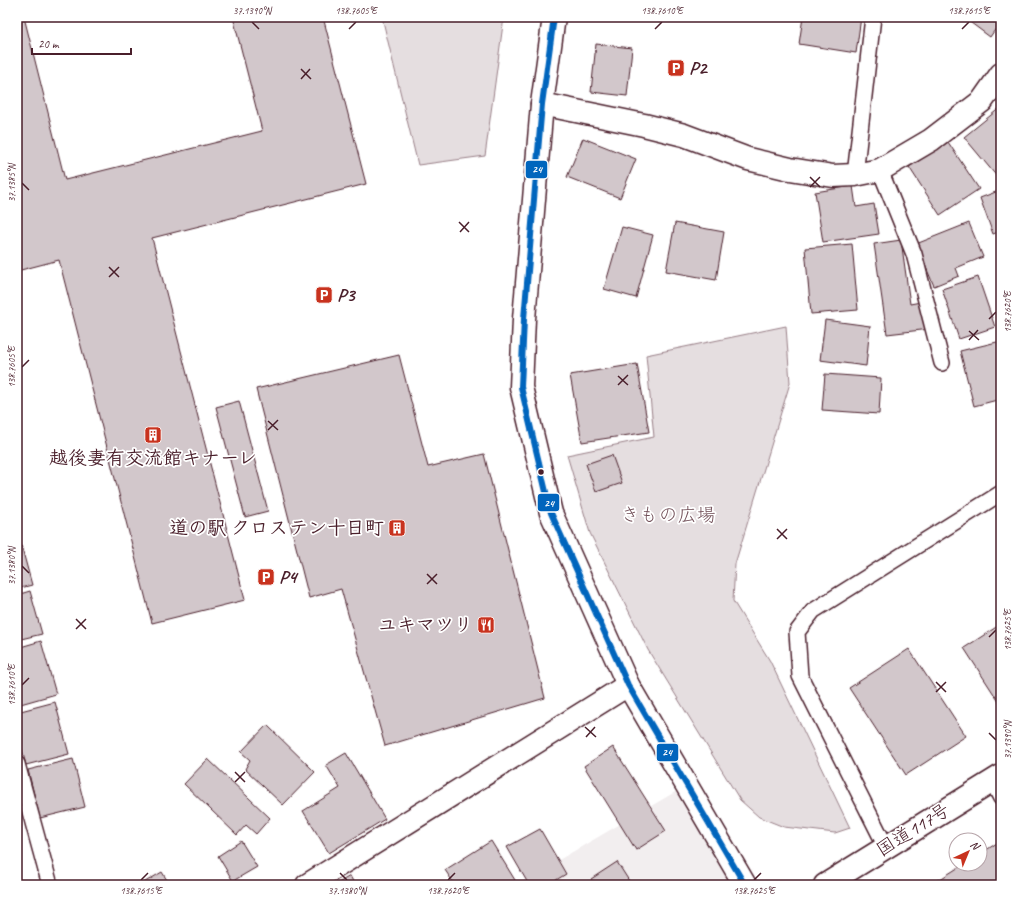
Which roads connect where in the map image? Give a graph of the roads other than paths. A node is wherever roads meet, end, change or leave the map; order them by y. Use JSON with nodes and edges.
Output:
{"nodes":[{"id":1,"x":554,"y":17,"type":"edge"},
{"id":2,"x":873,"y":17,"type":"edge"},
{"id":3,"x":1001,"y":74,"type":"edge"},
{"id":4,"x":542,"y":104,"type":"junction"},
{"id":5,"x":880,"y":170,"type":"junction"},
{"id":6,"x":854,"y":175,"type":"junction"},
{"id":7,"x":942,"y":363,"type":"dead end"},
{"id":8,"x":1001,"y":492,"type":"edge"},
{"id":9,"x":628,"y":684,"type":"junction"},
{"id":10,"x":17,"y":764,"type":"edge"},
{"id":11,"x":998,"y":785,"type":"edge"},
{"id":12,"x":886,"y":847,"type":"junction"},
{"id":13,"x":50,"y":885,"type":"edge"},
{"id":14,"x":307,"y":885,"type":"edge"},
{"id":15,"x":745,"y":885,"type":"edge"},
{"id":16,"x":825,"y":885,"type":"edge"}],
"edges":[{"from":1,"to":4,"type":"main road"},
{"from":2,"to":6,"type":"lane"},
{"from":3,"to":5,"type":"main road"},
{"from":4,"to":6,"type":"main road"},
{"from":4,"to":9,"type":"main road"},
{"from":5,"to":6,"type":"main road"},
{"from":5,"to":7,"type":"lane"},
{"from":8,"to":12,"type":"lane"},
{"from":9,"to":14,"type":"main road"},
{"from":9,"to":15,"type":"main road"},
{"from":10,"to":13,"type":"lane"},
{"from":11,"to":12,"type":"main road","name":"国道117号"},
{"from":12,"to":16,"type":"main road","name":"国道117号"}]}
